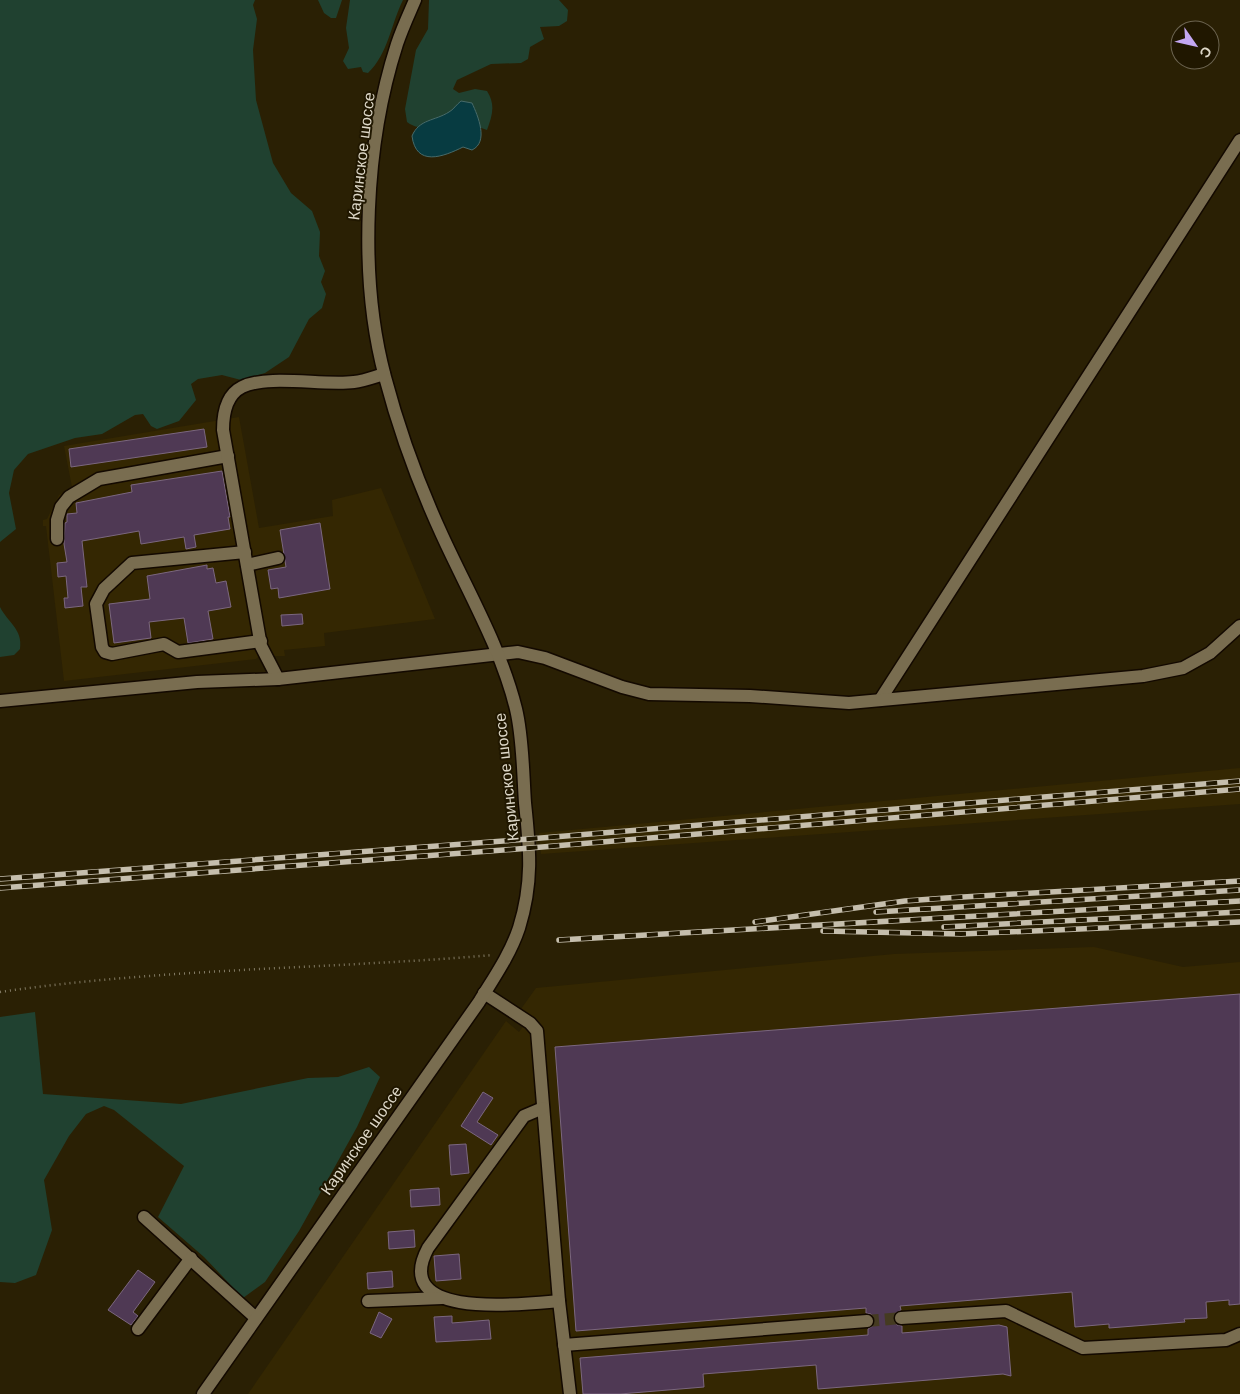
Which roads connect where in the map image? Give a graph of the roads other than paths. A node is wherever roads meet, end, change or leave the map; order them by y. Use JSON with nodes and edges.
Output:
{"nodes":[{"id":1,"x":415,"y":0,"type":"edge"},
{"id":2,"x":1240,"y":140,"type":"edge"},
{"id":3,"x":384,"y":374,"type":"junction"},
{"id":4,"x":228,"y":456,"type":"junction"},
{"id":5,"x":58,"y":539,"type":"dead end"},
{"id":6,"x":245,"y":552,"type":"junction"},
{"id":7,"x":278,"y":558,"type":"dead end"},
{"id":8,"x":247,"y":565,"type":"junction"},
{"id":9,"x":1240,"y":626,"type":"edge"},
{"id":10,"x":260,"y":641,"type":"junction"},
{"id":11,"x":498,"y":653,"type":"junction"},
{"id":12,"x":278,"y":679,"type":"junction"},
{"id":13,"x":880,"y":700,"type":"junction"},
{"id":14,"x":0,"y":701,"type":"edge"},
{"id":15,"x":484,"y":993,"type":"junction"},
{"id":16,"x":543,"y":1108,"type":"junction"},
{"id":17,"x":144,"y":1217,"type":"dead end"},
{"id":18,"x":191,"y":1258,"type":"junction"},
{"id":19,"x":442,"y":1298,"type":"junction"},
{"id":20,"x":368,"y":1301,"type":"dead end"},
{"id":21,"x":559,"y":1301,"type":"junction"},
{"id":22,"x":256,"y":1318,"type":"junction"},
{"id":23,"x":901,"y":1318,"type":"tunnel mouth"},
{"id":24,"x":867,"y":1321,"type":"tunnel mouth"},
{"id":25,"x":138,"y":1329,"type":"dead end"},
{"id":26,"x":1240,"y":1334,"type":"edge"},
{"id":27,"x":564,"y":1345,"type":"junction"},
{"id":28,"x":202,"y":1394,"type":"edge"},
{"id":29,"x":570,"y":1394,"type":"edge"}],
"edges":[{"from":1,"to":3,"type":"street","name":"Каринское шоссе"},
{"from":2,"to":13,"type":"street"},
{"from":3,"to":4,"type":"street"},
{"from":3,"to":11,"type":"street","name":"Каринское шоссе"},
{"from":4,"to":5,"type":"street"},
{"from":4,"to":6,"type":"street"},
{"from":6,"to":8,"type":"street"},
{"from":6,"to":10,"type":"street"},
{"from":7,"to":8,"type":"street"},
{"from":8,"to":10,"type":"street"},
{"from":9,"to":13,"type":"street"},
{"from":10,"to":12,"type":"street"},
{"from":11,"to":12,"type":"street"},
{"from":11,"to":13,"type":"street"},
{"from":11,"to":15,"type":"street","name":"Каринское шоссе"},
{"from":12,"to":14,"type":"street"},
{"from":15,"to":16,"type":"street"},
{"from":15,"to":22,"type":"street","name":"Каринское шоссе"},
{"from":16,"to":19,"type":"street"},
{"from":16,"to":21,"type":"street"},
{"from":17,"to":18,"type":"street"},
{"from":18,"to":22,"type":"street"},
{"from":18,"to":25,"type":"street"},
{"from":19,"to":20,"type":"street"},
{"from":19,"to":21,"type":"street"},
{"from":21,"to":27,"type":"street"},
{"from":22,"to":28,"type":"street","name":"Каринское шоссе"},
{"from":23,"to":26,"type":"street"},
{"from":24,"to":27,"type":"street"},
{"from":27,"to":29,"type":"street"}]}
